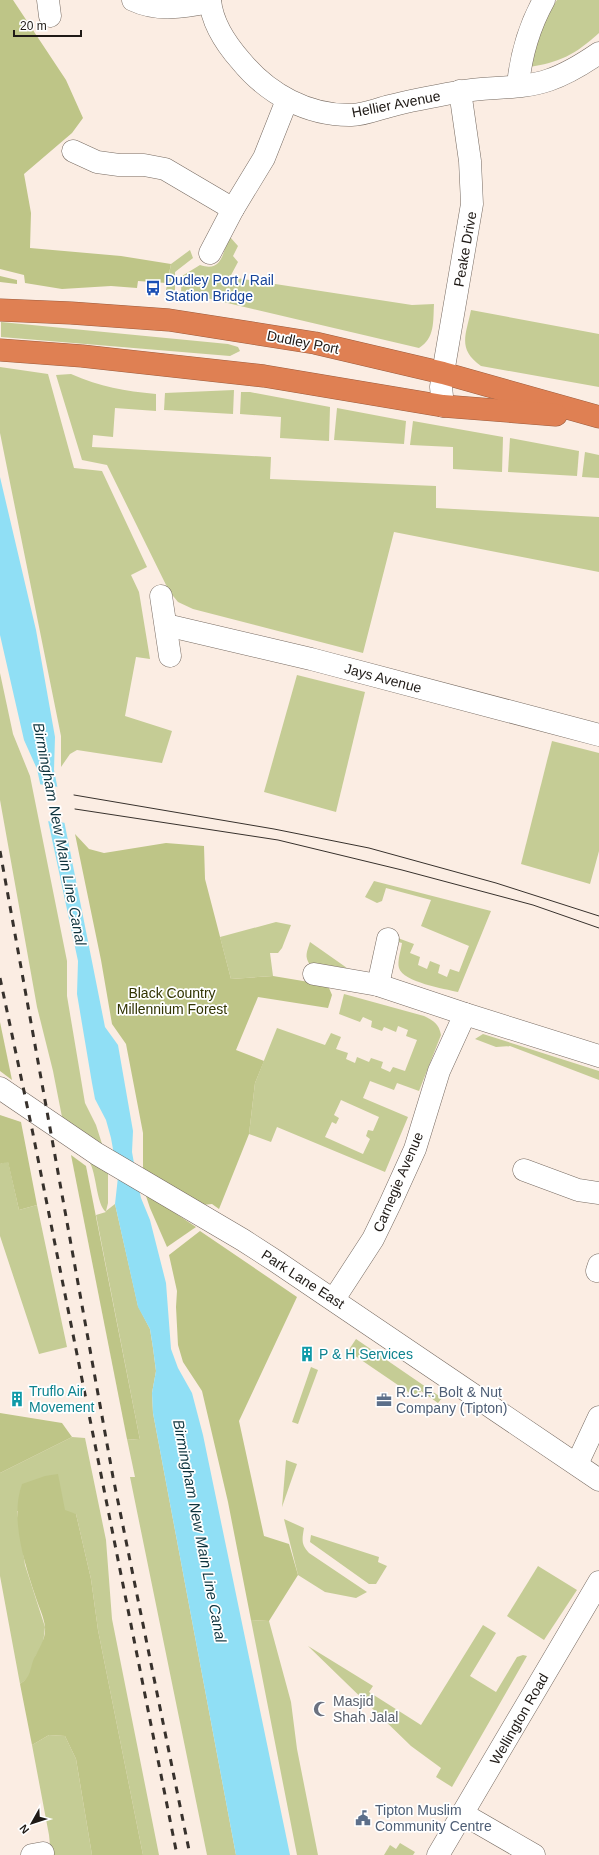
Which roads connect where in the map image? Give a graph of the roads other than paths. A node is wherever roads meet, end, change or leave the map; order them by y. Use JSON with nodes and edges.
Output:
{"nodes":[{"id":1,"x":133,"y":0,"type":"edge"},
{"id":2,"x":544,"y":0,"type":"edge"},
{"id":3,"x":210,"y":1,"type":"edge"},
{"id":4,"x":599,"y":52,"type":"edge"},
{"id":5,"x":518,"y":86,"type":"junction"},
{"id":6,"x":460,"y":91,"type":"junction"},
{"id":7,"x":287,"y":100,"type":"junction"},
{"id":8,"x":73,"y":151,"type":"dead end"},
{"id":9,"x":233,"y":209,"type":"junction"},
{"id":10,"x":210,"y":253,"type":"dead end"},
{"id":11,"x":0,"y":310,"type":"edge"},
{"id":12,"x":0,"y":350,"type":"edge"},
{"id":13,"x":443,"y":373,"type":"junction"},
{"id":14,"x":443,"y":406,"type":"junction"},
{"id":15,"x":599,"y":418,"type":"edge"},
{"id":16,"x":161,"y":596,"type":"dead end"},
{"id":17,"x":166,"y":625,"type":"junction"},
{"id":18,"x":170,"y":656,"type":"dead end"},
{"id":19,"x":599,"y":735,"type":"edge"},
{"id":20,"x":388,"y":939,"type":"dead end"},
{"id":21,"x":314,"y":974,"type":"dead end"},
{"id":22,"x":378,"y":985,"type":"junction"},
{"id":23,"x":465,"y":1014,"type":"junction"},
{"id":24,"x":599,"y":1056,"type":"edge"},
{"id":25,"x":0,"y":1088,"type":"edge"},
{"id":26,"x":524,"y":1170,"type":"dead end"},
{"id":27,"x":599,"y":1194,"type":"edge"},
{"id":28,"x":334,"y":1299,"type":"junction"},
{"id":29,"x":599,"y":1417,"type":"edge"},
{"id":30,"x":577,"y":1464,"type":"junction"},
{"id":31,"x":599,"y":1480,"type":"edge"},
{"id":32,"x":599,"y":1582,"type":"edge"},
{"id":33,"x":463,"y":1814,"type":"junction"},
{"id":34,"x":438,"y":1855,"type":"edge"},
{"id":35,"x":534,"y":1855,"type":"edge"}],
"edges":[{"from":1,"to":3,"type":"street"},
{"from":2,"to":5,"type":"street"},
{"from":3,"to":7,"type":"street","name":"Hellier Avenue"},
{"from":4,"to":5,"type":"street","name":"Hellier Avenue"},
{"from":5,"to":6,"type":"street","name":"Hellier Avenue"},
{"from":6,"to":7,"type":"street","name":"Hellier Avenue"},
{"from":6,"to":13,"type":"street","name":"Peake Drive"},
{"from":7,"to":9,"type":"street"},
{"from":8,"to":9,"type":"street"},
{"from":9,"to":10,"type":"street"},
{"from":11,"to":13,"type":"highway","name":"Dudley Port"},
{"from":12,"to":14,"type":"highway","name":"Dudley Port"},
{"from":13,"to":14,"type":"street","name":"Peake Drive"},
{"from":13,"to":15,"type":"highway","name":"Dudley Port"},
{"from":14,"to":15,"type":"highway","name":"Dudley Port"},
{"from":16,"to":17,"type":"street"},
{"from":17,"to":18,"type":"street"},
{"from":17,"to":19,"type":"street","name":"Jays Avenue"},
{"from":20,"to":22,"type":"street"},
{"from":21,"to":22,"type":"street"},
{"from":22,"to":23,"type":"street"},
{"from":23,"to":24,"type":"street"},
{"from":23,"to":28,"type":"street","name":"Carnegie Avenue"},
{"from":25,"to":28,"type":"street","name":"Park Lane East"},
{"from":26,"to":27,"type":"street"},
{"from":28,"to":30,"type":"street","name":"Park Lane East"},
{"from":29,"to":30,"type":"street"},
{"from":30,"to":31,"type":"street","name":"Park Lane East"},
{"from":32,"to":33,"type":"street","name":"Wellington Road"},
{"from":33,"to":34,"type":"street","name":"Wellington Road"},
{"from":33,"to":35,"type":"street"}]}
